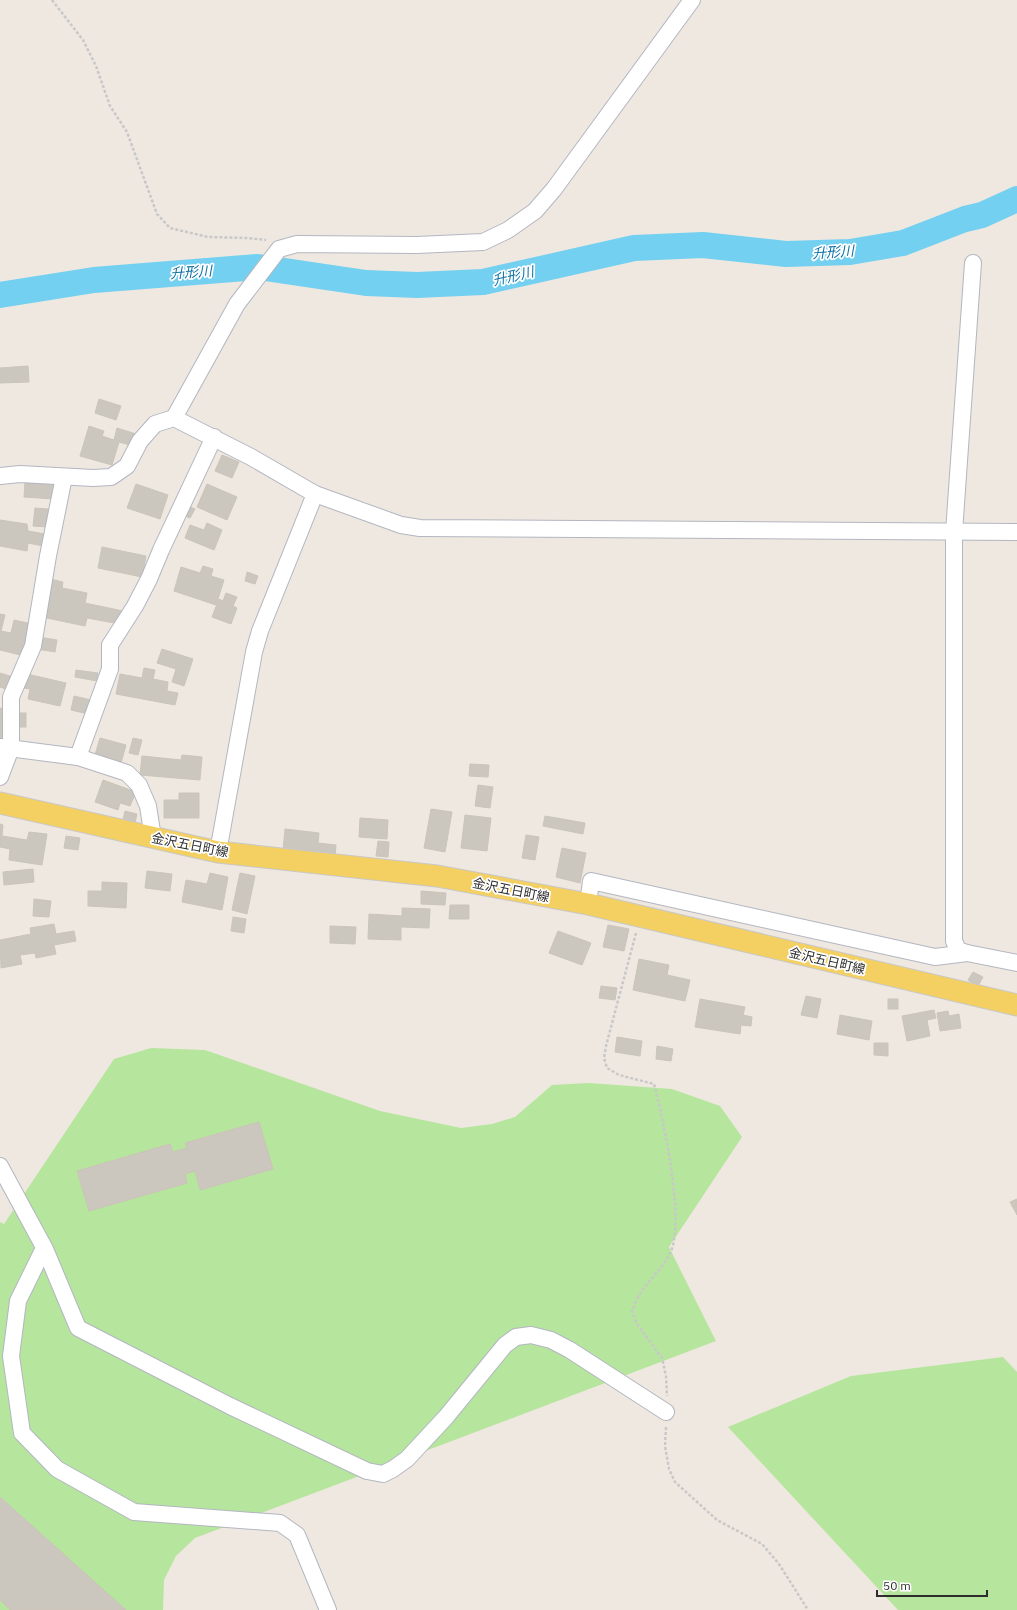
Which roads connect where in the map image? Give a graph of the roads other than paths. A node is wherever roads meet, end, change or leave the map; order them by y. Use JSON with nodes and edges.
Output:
{"nodes":[{"id":1,"x":692,"y":0,"type":"edge"},
{"id":2,"x":973,"y":263,"type":"dead end"},
{"id":3,"x":174,"y":418,"type":"junction"},
{"id":4,"x":214,"y":437,"type":"junction"},
{"id":5,"x":0,"y":476,"type":"edge"},
{"id":6,"x":64,"y":477,"type":"junction"},
{"id":7,"x":315,"y":494,"type":"junction"},
{"id":8,"x":954,"y":532,"type":"junction"},
{"id":9,"x":1017,"y":532,"type":"edge"},
{"id":10,"x":6,"y":747,"type":"edge"},
{"id":11,"x":78,"y":757,"type":"junction"},
{"id":12,"x":0,"y":777,"type":"edge"},
{"id":13,"x":0,"y":803,"type":"edge"},
{"id":14,"x":153,"y":838,"type":"junction"},
{"id":15,"x":218,"y":852,"type":"junction"},
{"id":16,"x":588,"y":904,"type":"junction"},
{"id":17,"x":967,"y":953,"type":"junction"},
{"id":18,"x":1017,"y":963,"type":"edge"},
{"id":19,"x":1017,"y":1005,"type":"edge"},
{"id":20,"x":0,"y":1166,"type":"edge"},
{"id":21,"x":44,"y":1248,"type":"junction"},
{"id":22,"x":666,"y":1412,"type":"road end"},
{"id":23,"x":328,"y":1610,"type":"edge"}],
"edges":[{"from":1,"to":3,"type":"street"},
{"from":2,"to":8,"type":"street"},
{"from":3,"to":4,"type":"street"},
{"from":3,"to":6,"type":"street"},
{"from":4,"to":7,"type":"street"},
{"from":4,"to":11,"type":"street"},
{"from":5,"to":6,"type":"street"},
{"from":6,"to":10,"type":"street"},
{"from":7,"to":8,"type":"street"},
{"from":7,"to":15,"type":"street"},
{"from":8,"to":9,"type":"street"},
{"from":8,"to":17,"type":"street"},
{"from":10,"to":11,"type":"street"},
{"from":10,"to":12,"type":"street"},
{"from":11,"to":14,"type":"street"},
{"from":13,"to":14,"type":"main road","name":"金沢五日町線"},
{"from":14,"to":15,"type":"main road","name":"金沢五日町線"},
{"from":15,"to":16,"type":"main road","name":"金沢五日町線"},
{"from":16,"to":17,"type":"street"},
{"from":16,"to":19,"type":"main road","name":"金沢五日町線"},
{"from":17,"to":18,"type":"street"},
{"from":20,"to":21,"type":"street"},
{"from":21,"to":22,"type":"street"},
{"from":21,"to":23,"type":"street"}]}
